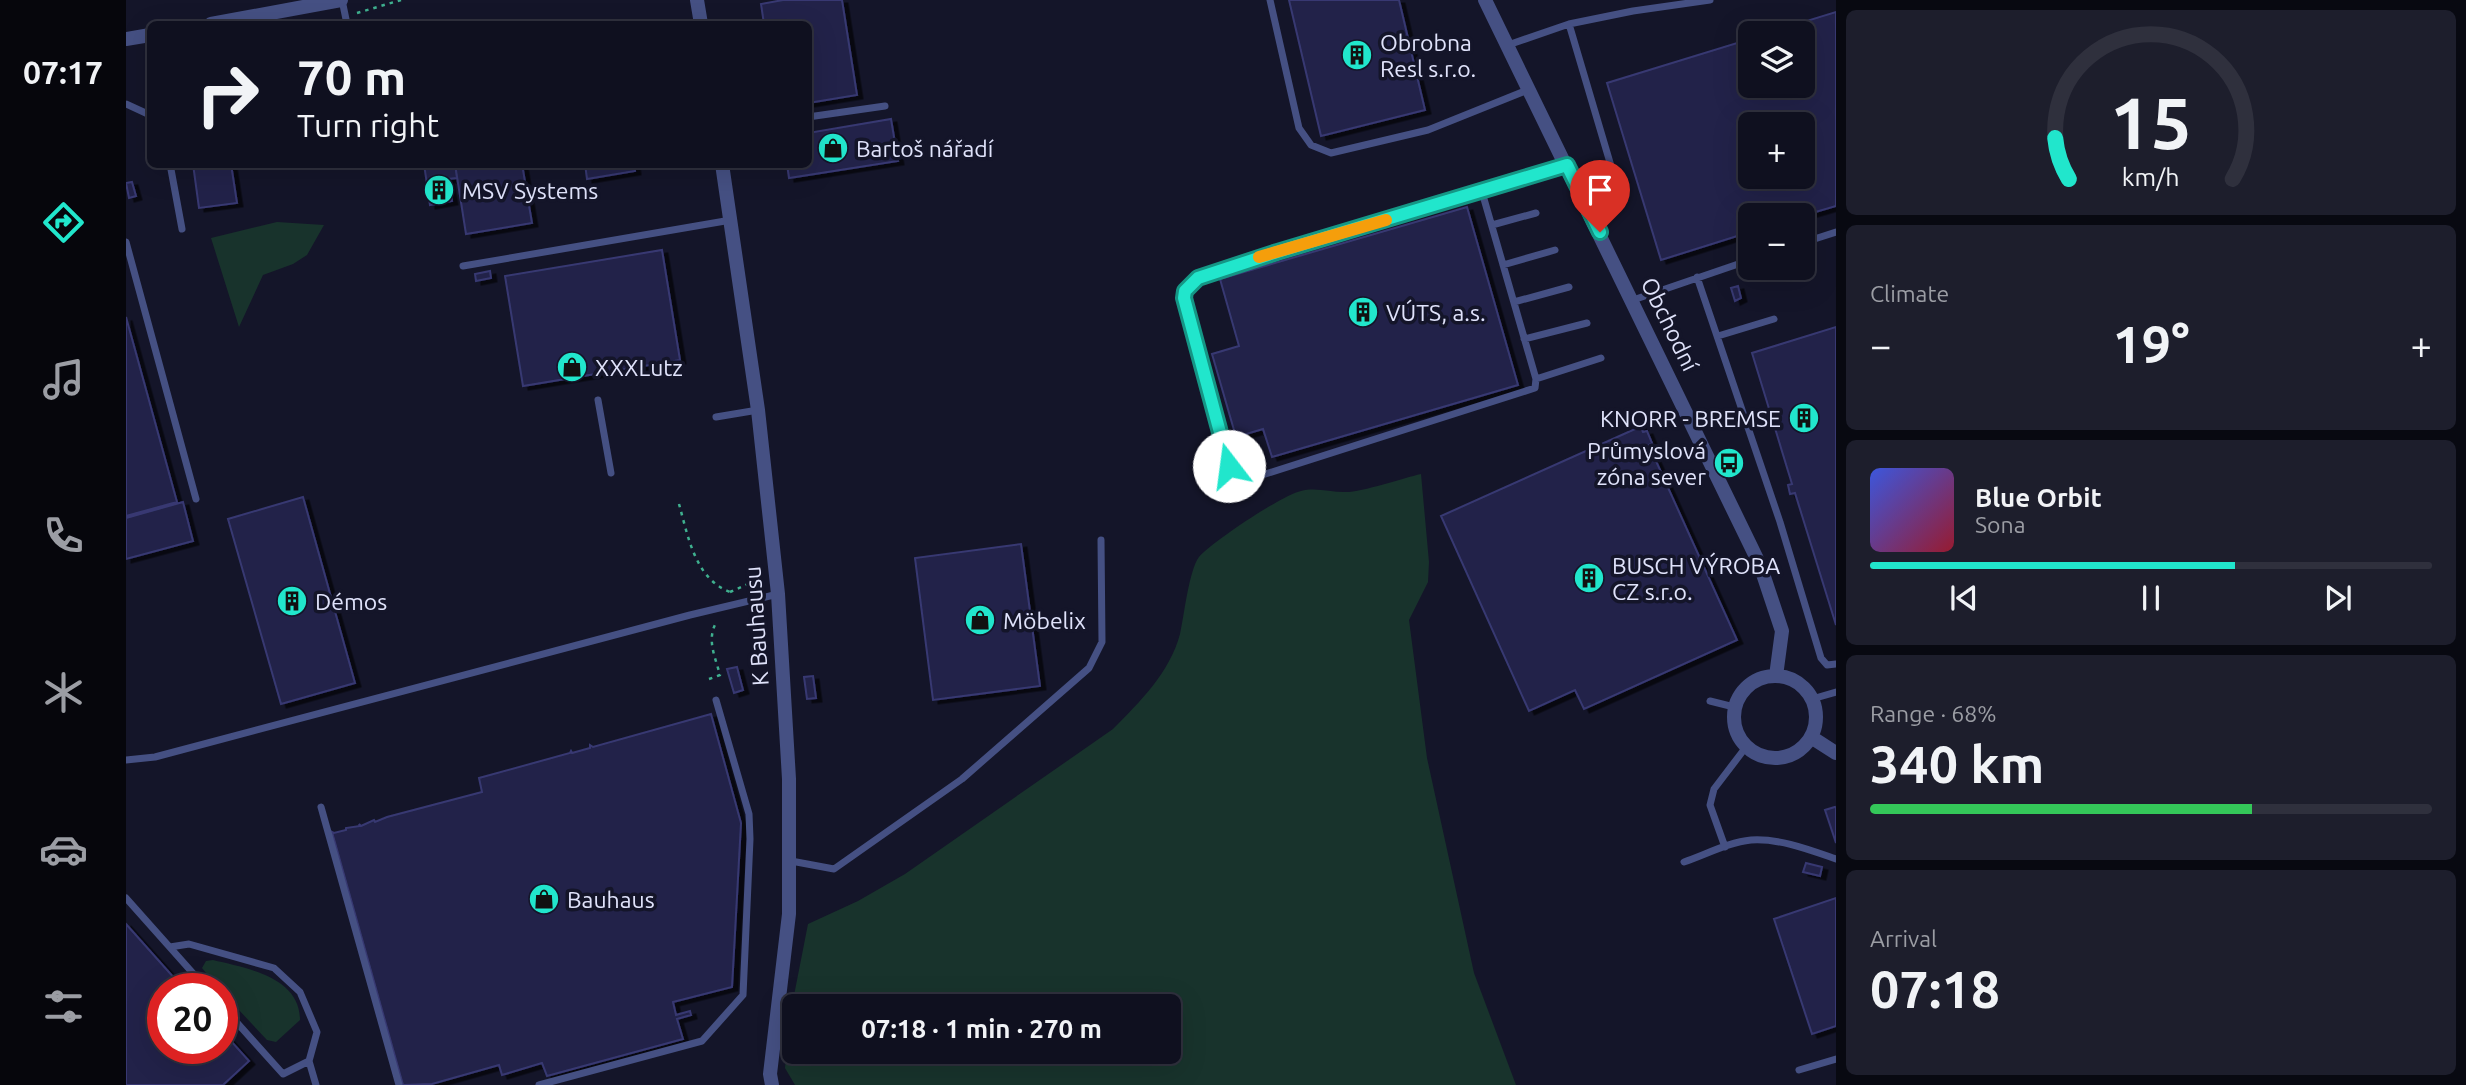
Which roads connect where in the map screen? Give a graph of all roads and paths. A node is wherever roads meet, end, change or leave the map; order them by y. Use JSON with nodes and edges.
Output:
{"nodes":[{"id":1,"x":698,"y":0,"type":"edge"},
{"id":2,"x":1270,"y":0,"type":"edge"},
{"id":3,"x":1485,"y":0,"type":"edge"},
{"id":4,"x":1710,"y":0,"type":"edge"},
{"id":5,"x":336,"y":1,"type":"edge"},
{"id":6,"x":227,"y":21,"type":"edge"},
{"id":7,"x":346,"y":21,"type":"edge"},
{"id":8,"x":701,"y":21,"type":"edge"},
{"id":9,"x":1569,"y":24,"type":"junction"},
{"id":10,"x":147,"y":36,"type":"edge"},
{"id":11,"x":126,"y":39,"type":"edge"},
{"id":12,"x":1508,"y":45,"type":"junction"},
{"id":13,"x":1530,"y":89,"type":"junction"},
{"id":14,"x":126,"y":104,"type":"edge"},
{"id":15,"x":885,"y":106,"type":"dead end"},
{"id":16,"x":147,"y":114,"type":"edge"},
{"id":17,"x":812,"y":116,"type":"edge"},
{"id":18,"x":1567,"y":165,"type":"junction"},
{"id":19,"x":171,"y":168,"type":"edge"},
{"id":20,"x":723,"y":168,"type":"edge"},
{"id":21,"x":1482,"y":191,"type":"junction"},
{"id":22,"x":1619,"y":193,"type":"dead end"},
{"id":23,"x":1536,"y":214,"type":"dead end"},
{"id":24,"x":732,"y":220,"type":"junction"},
{"id":25,"x":1492,"y":225,"type":"junction"},
{"id":26,"x":182,"y":229,"type":"dead end"},
{"id":27,"x":1836,"y":232,"type":"edge"},
{"id":28,"x":1815,"y":239,"type":"edge"},
{"id":29,"x":126,"y":242,"type":"edge"},
{"id":30,"x":1555,"y":250,"type":"dead end"},
{"id":31,"x":1738,"y":264,"type":"edge"},
{"id":32,"x":1503,"y":265,"type":"junction"},
{"id":33,"x":463,"y":266,"type":"dead end"},
{"id":34,"x":1698,"y":277,"type":"junction"},
{"id":35,"x":1569,"y":287,"type":"dead end"},
{"id":36,"x":1633,"y":300,"type":"junction"},
{"id":37,"x":1514,"y":302,"type":"junction"},
{"id":38,"x":1774,"y":319,"type":"dead end"},
{"id":39,"x":1587,"y":323,"type":"dead end"},
{"id":40,"x":1718,"y":336,"type":"junction"},
{"id":41,"x":1524,"y":339,"type":"junction"},
{"id":42,"x":1601,"y":358,"type":"dead end"},
{"id":43,"x":1536,"y":379,"type":"junction"},
{"id":44,"x":598,"y":400,"type":"dead end"},
{"id":45,"x":758,"y":410,"type":"junction"},
{"id":46,"x":716,"y":417,"type":"dead end"},
{"id":47,"x":611,"y":473,"type":"dead end"},
{"id":48,"x":196,"y":499,"type":"dead end"},
{"id":49,"x":679,"y":504,"type":"dead end"},
{"id":50,"x":1101,"y":540,"type":"dead end"},
{"id":51,"x":760,"y":568,"type":"dead end"},
{"id":52,"x":778,"y":594,"type":"junction"},
{"id":53,"x":731,"y":604,"type":"junction"},
{"id":54,"x":1836,"y":664,"type":"edge"},
{"id":55,"x":1776,"y":676,"type":"junction"},
{"id":56,"x":709,"y":679,"type":"dead end"},
{"id":57,"x":1836,"y":691,"type":"edge"},
{"id":58,"x":1812,"y":699,"type":"junction"},
{"id":59,"x":716,"y":700,"type":"dead end"},
{"id":60,"x":1710,"y":701,"type":"dead end"},
{"id":61,"x":1734,"y":707,"type":"junction"},
{"id":62,"x":1811,"y":737,"type":"junction"},
{"id":63,"x":1746,"y":747,"type":"junction"},
{"id":64,"x":1836,"y":753,"type":"edge"},
{"id":65,"x":126,"y":760,"type":"edge"},
{"id":66,"x":321,"y":807,"type":"dead end"},
{"id":67,"x":1725,"y":847,"type":"junction"},
{"id":68,"x":1836,"y":859,"type":"edge"},
{"id":69,"x":791,"y":861,"type":"junction"},
{"id":70,"x":1684,"y":862,"type":"dead end"},
{"id":71,"x":126,"y":898,"type":"edge"},
{"id":72,"x":170,"y":947,"type":"junction"},
{"id":73,"x":193,"y":973,"type":"edge"},
{"id":74,"x":238,"y":1024,"type":"edge"},
{"id":75,"x":1836,"y":1059,"type":"edge"},
{"id":76,"x":309,"y":1061,"type":"junction"},
{"id":77,"x":1799,"y":1070,"type":"dead end"},
{"id":78,"x":316,"y":1085,"type":"edge"},
{"id":79,"x":399,"y":1085,"type":"edge"},
{"id":80,"x":539,"y":1085,"type":"edge"},
{"id":81,"x":772,"y":1085,"type":"edge"}],
"edges":[{"from":1,"to":8,"type":"street"},
{"from":2,"to":13,"type":"lane"},
{"from":3,"to":12,"type":"street","name":"Obchodní"},
{"from":4,"to":9,"type":"lane"},
{"from":5,"to":6,"type":"street"},
{"from":5,"to":7,"type":"lane"},
{"from":9,"to":12,"type":"lane"},
{"from":9,"to":22,"type":"lane"},
{"from":10,"to":11,"type":"street"},
{"from":12,"to":13,"type":"street","name":"Obchodní"},
{"from":13,"to":18,"type":"street","name":"Obchodní"},
{"from":14,"to":16,"type":"lane"},
{"from":15,"to":17,"type":"lane"},
{"from":18,"to":21,"type":"lane"},
{"from":18,"to":36,"type":"street","name":"Obchodní"},
{"from":19,"to":26,"type":"lane"},
{"from":20,"to":24,"type":"street","name":"K Bauhausu"},
{"from":21,"to":25,"type":"lane"},
{"from":21,"to":43,"type":"lane"},
{"from":23,"to":25,"type":"lane"},
{"from":24,"to":33,"type":"lane"},
{"from":24,"to":45,"type":"street","name":"K Bauhausu"},
{"from":25,"to":32,"type":"lane"},
{"from":27,"to":28,"type":"lane"},
{"from":29,"to":48,"type":"lane"},
{"from":30,"to":32,"type":"lane"},
{"from":31,"to":34,"type":"lane"},
{"from":32,"to":37,"type":"lane"},
{"from":34,"to":36,"type":"lane"},
{"from":34,"to":40,"type":"lane"},
{"from":35,"to":37,"type":"lane"},
{"from":36,"to":55,"type":"street","name":"Obchodní"},
{"from":37,"to":41,"type":"lane"},
{"from":38,"to":40,"type":"lane"},
{"from":39,"to":41,"type":"lane"},
{"from":40,"to":54,"type":"lane"},
{"from":41,"to":43,"type":"lane"},
{"from":42,"to":43,"type":"lane"},
{"from":44,"to":47,"type":"lane"},
{"from":45,"to":46,"type":"lane"},
{"from":45,"to":52,"type":"street","name":"K Bauhausu"},
{"from":49,"to":51,"type":"path"},
{"from":50,"to":69,"type":"lane"},
{"from":52,"to":53,"type":"lane"},
{"from":52,"to":69,"type":"street","name":"K Bauhausu"},
{"from":53,"to":56,"type":"path"},
{"from":53,"to":65,"type":"lane"},
{"from":55,"to":58,"type":"street"},
{"from":55,"to":61,"type":"street"},
{"from":57,"to":58,"type":"lane"},
{"from":58,"to":62,"type":"street"},
{"from":59,"to":80,"type":"lane"},
{"from":60,"to":61,"type":"lane"},
{"from":61,"to":63,"type":"street"},
{"from":62,"to":63,"type":"street"},
{"from":62,"to":64,"type":"street"},
{"from":63,"to":67,"type":"lane"},
{"from":66,"to":79,"type":"lane"},
{"from":67,"to":68,"type":"lane"},
{"from":67,"to":70,"type":"lane"},
{"from":69,"to":81,"type":"street","name":"K Bauhausu"},
{"from":71,"to":72,"type":"lane"},
{"from":72,"to":73,"type":"lane"},
{"from":72,"to":76,"type":"lane"},
{"from":74,"to":76,"type":"lane"},
{"from":75,"to":77,"type":"lane"},
{"from":76,"to":78,"type":"lane"}]}
